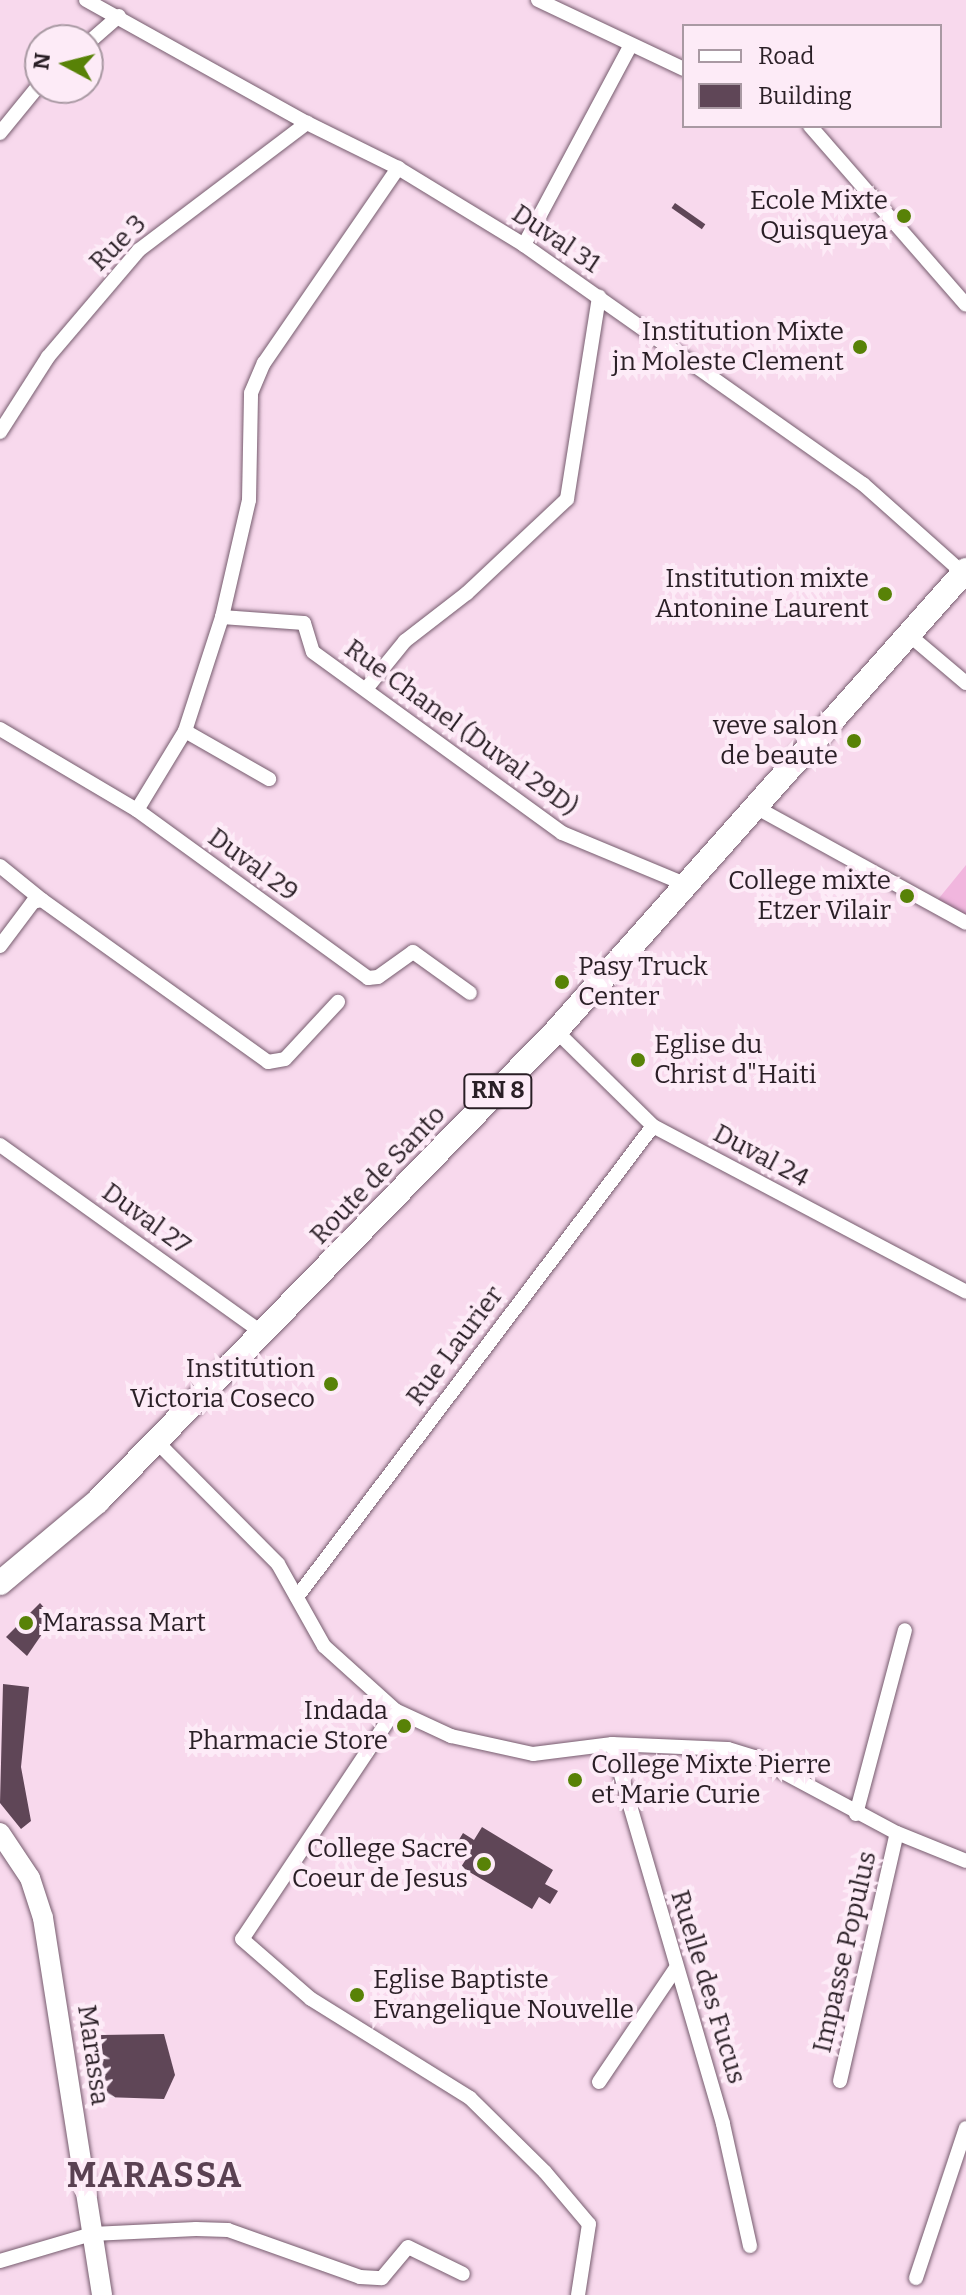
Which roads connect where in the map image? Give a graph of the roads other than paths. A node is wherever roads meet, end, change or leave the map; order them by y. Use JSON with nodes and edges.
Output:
{"nodes":[{"id":1,"x":86,"y":0,"type":"edge"},
{"id":2,"x":538,"y":0,"type":"edge"},
{"id":3,"x":119,"y":16,"type":"junction"},
{"id":4,"x":104,"y":29,"type":"edge"},
{"id":5,"x":631,"y":45,"type":"junction"},
{"id":6,"x":682,"y":68,"type":"edge"},
{"id":7,"x":24,"y":104,"type":"edge"},
{"id":8,"x":307,"y":123,"type":"junction"},
{"id":9,"x":812,"y":128,"type":"edge"},
{"id":10,"x":0,"y":133,"type":"edge"},
{"id":11,"x":398,"y":168,"type":"junction"},
{"id":12,"x":524,"y":245,"type":"junction"},
{"id":13,"x":599,"y":297,"type":"junction"},
{"id":14,"x":966,"y":305,"type":"edge"},
{"id":15,"x":0,"y":432,"type":"edge"},
{"id":16,"x":965,"y":572,"type":"edge"},
{"id":17,"x":222,"y":617,"type":"junction"},
{"id":18,"x":908,"y":634,"type":"junction"},
{"id":19,"x":966,"y":683,"type":"edge"},
{"id":20,"x":366,"y":689,"type":"junction"},
{"id":21,"x":0,"y":729,"type":"edge"},
{"id":22,"x":185,"y":731,"type":"junction"},
{"id":23,"x":269,"y":779,"type":"dead end"},
{"id":24,"x":759,"y":809,"type":"junction"},
{"id":25,"x":137,"y":810,"type":"junction"},
{"id":26,"x":0,"y":866,"type":"edge"},
{"id":27,"x":687,"y":885,"type":"junction"},
{"id":28,"x":42,"y":900,"type":"junction"},
{"id":29,"x":966,"y":923,"type":"edge"},
{"id":30,"x":0,"y":946,"type":"edge"},
{"id":31,"x":470,"y":993,"type":"dead end"},
{"id":32,"x":338,"y":1002,"type":"dead end"},
{"id":33,"x":556,"y":1031,"type":"junction"},
{"id":34,"x":653,"y":1126,"type":"junction"},
{"id":35,"x":0,"y":1145,"type":"edge"},
{"id":36,"x":966,"y":1292,"type":"edge"},
{"id":37,"x":263,"y":1333,"type":"junction"},
{"id":38,"x":156,"y":1441,"type":"junction"},
{"id":39,"x":0,"y":1583,"type":"edge"},
{"id":40,"x":297,"y":1597,"type":"junction"},
{"id":41,"x":905,"y":1630,"type":"dead end"},
{"id":42,"x":395,"y":1710,"type":"junction"},
{"id":43,"x":612,"y":1744,"type":"junction"},
{"id":44,"x":856,"y":1814,"type":"junction"},
{"id":45,"x":0,"y":1833,"type":"edge"},
{"id":46,"x":897,"y":1833,"type":"junction"},
{"id":47,"x":966,"y":1861,"type":"edge"},
{"id":48,"x":676,"y":1968,"type":"junction"},
{"id":49,"x":840,"y":2081,"type":"dead end"},
{"id":50,"x":599,"y":2082,"type":"dead end"},
{"id":51,"x":966,"y":2128,"type":"edge"},
{"id":52,"x":92,"y":2234,"type":"junction"},
{"id":53,"x":750,"y":2246,"type":"dead end"},
{"id":54,"x":0,"y":2261,"type":"edge"},
{"id":55,"x":463,"y":2274,"type":"dead end"},
{"id":56,"x":916,"y":2278,"type":"dead end"},
{"id":57,"x":102,"y":2295,"type":"edge"},
{"id":58,"x":578,"y":2295,"type":"edge"}],
"edges":[{"from":1,"to":3,"type":"street","name":"Duval 31"},
{"from":2,"to":5,"type":"street"},
{"from":3,"to":4,"type":"street"},
{"from":3,"to":8,"type":"street","name":"Duval 31"},
{"from":5,"to":6,"type":"street"},
{"from":5,"to":12,"type":"street"},
{"from":7,"to":10,"type":"street"},
{"from":8,"to":11,"type":"street","name":"Duval 31"},
{"from":8,"to":15,"type":"street","name":"Rue 3"},
{"from":9,"to":14,"type":"street"},
{"from":11,"to":12,"type":"street","name":"Duval 31"},
{"from":11,"to":17,"type":"street"},
{"from":12,"to":13,"type":"street","name":"Duval 31"},
{"from":13,"to":16,"type":"street","name":"Duval 31"},
{"from":13,"to":20,"type":"street"},
{"from":16,"to":18,"type":"main road","name":"Route de Santo","number":"RN 8"},
{"from":17,"to":20,"type":"street","name":"Rue Chanel (Duval 29D)"},
{"from":17,"to":22,"type":"street"},
{"from":18,"to":19,"type":"street"},
{"from":18,"to":24,"type":"main road","name":"Route de Santo","number":"RN 8"},
{"from":20,"to":27,"type":"street","name":"Rue Chanel (Duval 29D)"},
{"from":21,"to":25,"type":"street","name":"Duval 29"},
{"from":22,"to":23,"type":"street"},
{"from":22,"to":25,"type":"street"},
{"from":24,"to":27,"type":"main road","name":"Route de Santo","number":"RN 8"},
{"from":24,"to":29,"type":"street"},
{"from":25,"to":31,"type":"street","name":"Duval 29"},
{"from":26,"to":28,"type":"street"},
{"from":27,"to":33,"type":"main road","name":"Route de Santo","number":"RN 8"},
{"from":28,"to":30,"type":"street"},
{"from":28,"to":32,"type":"street"},
{"from":33,"to":34,"type":"street","name":"Duval 24"},
{"from":33,"to":37,"type":"main road","name":"Route de Santo","number":"RN 8"},
{"from":34,"to":36,"type":"street","name":"Duval 24"},
{"from":34,"to":40,"type":"street","name":"Rue Laurier"},
{"from":35,"to":37,"type":"street","name":"Duval 27"},
{"from":37,"to":38,"type":"main road","name":"Route de Santo","number":"RN 8"},
{"from":38,"to":39,"type":"main road","name":"Route de Santo","number":"RN 8"},
{"from":38,"to":40,"type":"street"},
{"from":40,"to":42,"type":"street"},
{"from":41,"to":44,"type":"street"},
{"from":42,"to":43,"type":"street"},
{"from":42,"to":58,"type":"street"},
{"from":43,"to":44,"type":"street"},
{"from":43,"to":48,"type":"street","name":"Ruelle des Fucus"},
{"from":44,"to":46,"type":"street"},
{"from":45,"to":52,"type":"main road","name":"Marassa"},
{"from":46,"to":47,"type":"street"},
{"from":46,"to":49,"type":"street","name":"Impasse Populus"},
{"from":48,"to":50,"type":"street"},
{"from":48,"to":53,"type":"street","name":"Ruelle des Fucus"},
{"from":51,"to":56,"type":"street"},
{"from":52,"to":54,"type":"street"},
{"from":52,"to":55,"type":"street"},
{"from":52,"to":57,"type":"main road","name":"Marassa"}]}
